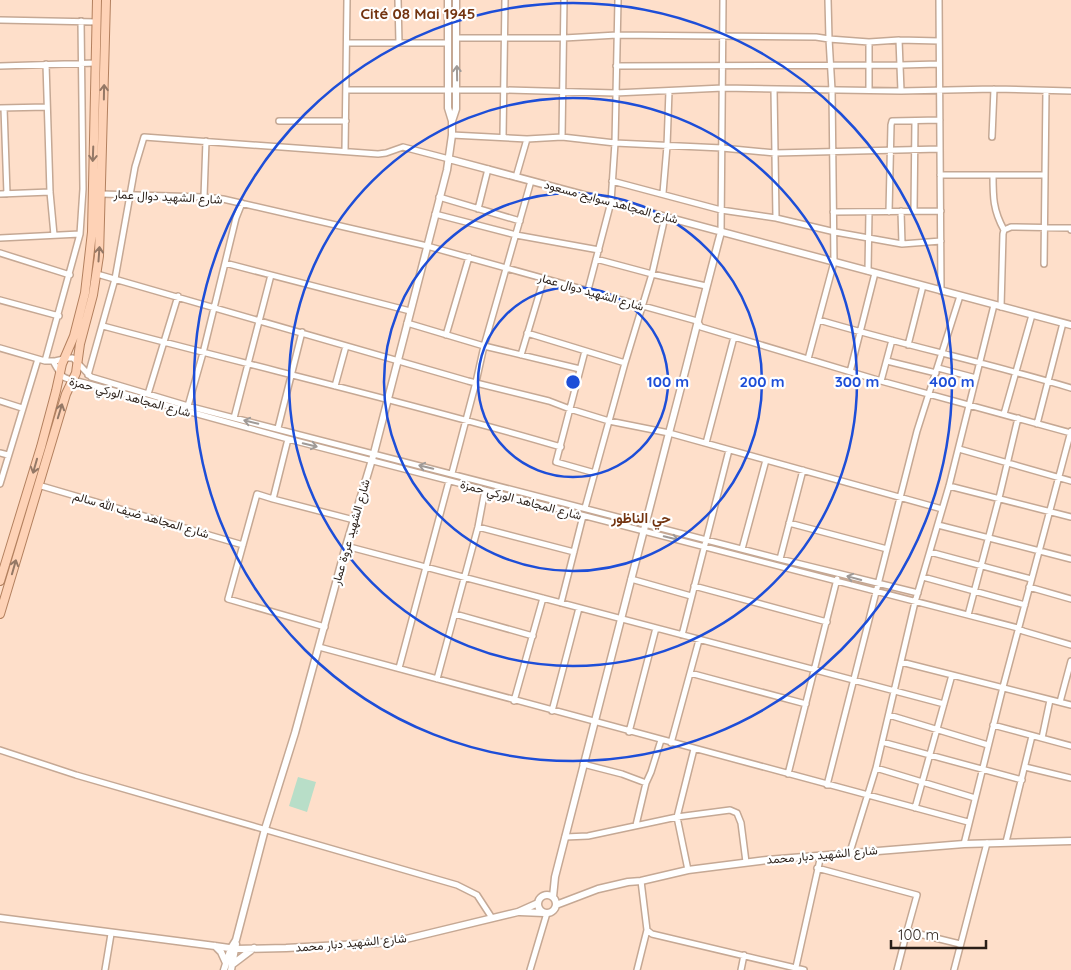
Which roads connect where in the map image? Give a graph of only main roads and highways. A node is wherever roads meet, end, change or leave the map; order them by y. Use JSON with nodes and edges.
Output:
{"nodes":[{"id":1,"x":97,"y":0,"type":"edge"},
{"id":2,"x":106,"y":0,"type":"edge"},
{"id":3,"x":0,"y":581,"type":"edge"},
{"id":4,"x":0,"y":614,"type":"edge"}],
"edges":[{"from":1,"to":3,"type":"main road","one_way":true},
{"from":4,"to":2,"type":"main road","one_way":true}]}
